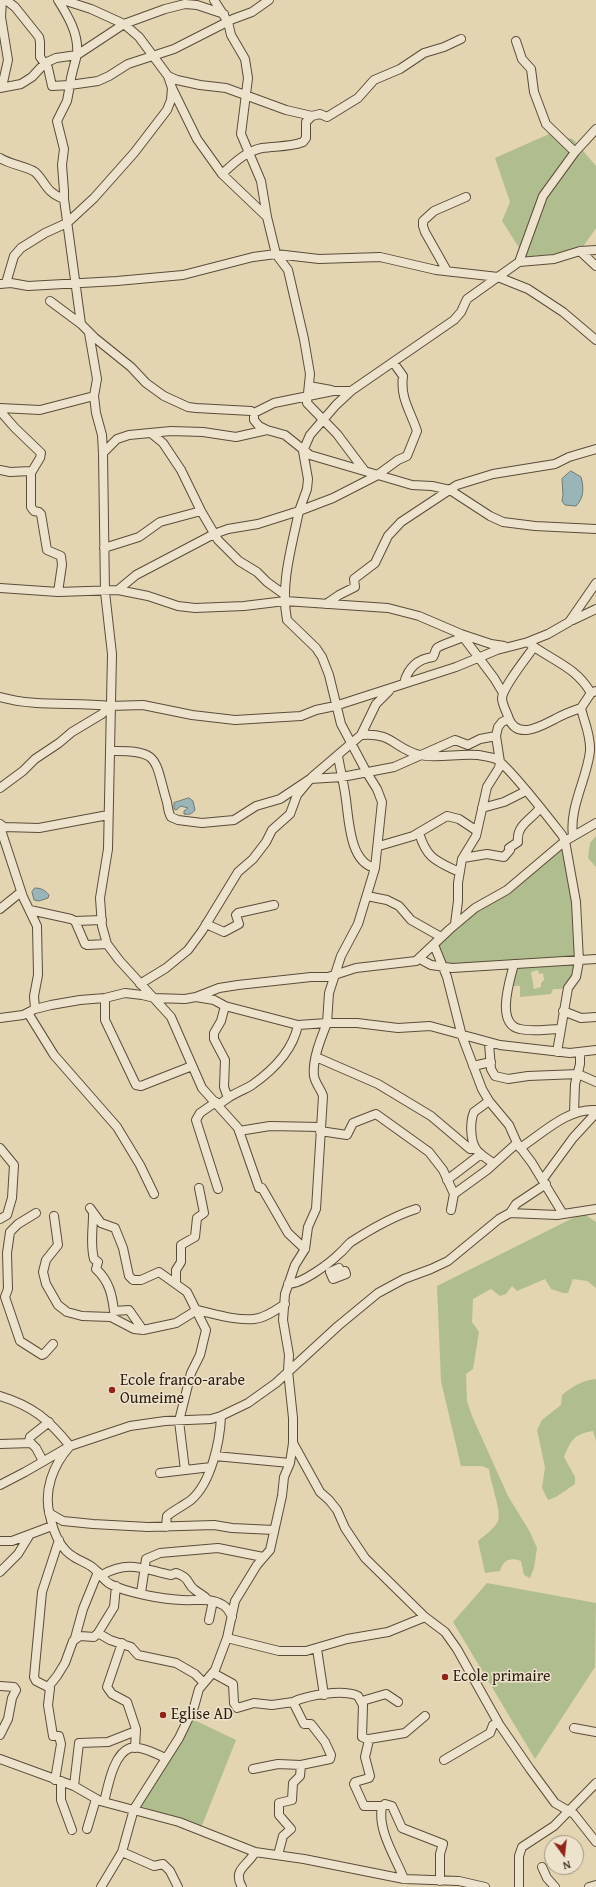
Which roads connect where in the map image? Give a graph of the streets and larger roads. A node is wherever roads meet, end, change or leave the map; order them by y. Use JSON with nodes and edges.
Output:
{"nodes":[{"id":1,"x":2,"y":0,"type":"edge"},
{"id":2,"x":6,"y":0,"type":"edge"},
{"id":3,"x":58,"y":0,"type":"edge"},
{"id":4,"x":63,"y":0,"type":"edge"},
{"id":5,"x":214,"y":0,"type":"edge"},
{"id":6,"x":269,"y":0,"type":"edge"},
{"id":7,"x":226,"y":18,"type":"junction"},
{"id":8,"x":124,"y":24,"type":"junction"},
{"id":9,"x":460,"y":39,"type":"dead end"},
{"id":10,"x":516,"y":41,"type":"dead end"},
{"id":11,"x":76,"y":55,"type":"junction"},
{"id":12,"x":154,"y":57,"type":"junction"},
{"id":13,"x":45,"y":63,"type":"junction"},
{"id":14,"x":37,"y":73,"type":"junction"},
{"id":15,"x":49,"y":75,"type":"junction"},
{"id":16,"x":168,"y":76,"type":"junction"},
{"id":17,"x":70,"y":85,"type":"junction"},
{"id":18,"x":1,"y":88,"type":"edge"},
{"id":19,"x":172,"y":88,"type":"junction"},
{"id":20,"x":246,"y":94,"type":"junction"},
{"id":21,"x":312,"y":116,"type":"junction"},
{"id":22,"x":596,"y":129,"type":"edge"},
{"id":23,"x":575,"y":152,"type":"junction"},
{"id":24,"x":248,"y":153,"type":"junction"},
{"id":25,"x":0,"y":158,"type":"edge"},
{"id":26,"x":222,"y":174,"type":"junction"},
{"id":27,"x":466,"y":197,"type":"dead end"},
{"id":28,"x":64,"y":200,"type":"junction"},
{"id":29,"x":266,"y":218,"type":"junction"},
{"id":30,"x":67,"y":223,"type":"junction"},
{"id":31,"x":596,"y":250,"type":"edge"},
{"id":32,"x":580,"y":251,"type":"junction"},
{"id":33,"x":276,"y":254,"type":"junction"},
{"id":34,"x":519,"y":262,"type":"junction"},
{"id":35,"x":596,"y":266,"type":"edge"},
{"id":36,"x":447,"y":271,"type":"junction"},
{"id":37,"x":498,"y":277,"type":"junction"},
{"id":38,"x":3,"y":283,"type":"edge"},
{"id":39,"x":75,"y":284,"type":"junction"},
{"id":40,"x":50,"y":302,"type":"dead end"},
{"id":41,"x":81,"y":324,"type":"junction"},
{"id":42,"x":90,"y":333,"type":"junction"},
{"id":43,"x":596,"y":340,"type":"edge"},
{"id":44,"x":393,"y":362,"type":"junction"},
{"id":45,"x":309,"y":386,"type":"junction"},
{"id":46,"x":351,"y":390,"type":"junction"},
{"id":47,"x":333,"y":391,"type":"junction"},
{"id":48,"x":94,"y":396,"type":"junction"},
{"id":49,"x":307,"y":396,"type":"junction"},
{"id":50,"x":0,"y":410,"type":"edge"},
{"id":51,"x":254,"y":413,"type":"junction"},
{"id":52,"x":324,"y":420,"type":"junction"},
{"id":53,"x":267,"y":430,"type":"junction"},
{"id":54,"x":152,"y":434,"type":"junction"},
{"id":55,"x":596,"y":449,"type":"edge"},
{"id":56,"x":303,"y":451,"type":"junction"},
{"id":57,"x":103,"y":453,"type":"junction"},
{"id":58,"x":0,"y":470,"type":"edge"},
{"id":59,"x":31,"y":471,"type":"junction"},
{"id":60,"x":364,"y":471,"type":"junction"},
{"id":61,"x":376,"y":476,"type":"junction"},
{"id":62,"x":450,"y":490,"type":"junction"},
{"id":63,"x":201,"y":511,"type":"junction"},
{"id":64,"x":299,"y":511,"type":"junction"},
{"id":65,"x":596,"y":529,"type":"edge"},
{"id":66,"x":214,"y":534,"type":"junction"},
{"id":67,"x":104,"y":548,"type":"junction"},
{"id":68,"x":596,"y":583,"type":"edge"},
{"id":69,"x":0,"y":588,"type":"edge"},
{"id":70,"x":118,"y":590,"type":"junction"},
{"id":71,"x":58,"y":592,"type":"junction"},
{"id":72,"x":105,"y":592,"type":"junction"},
{"id":73,"x":285,"y":598,"type":"junction"},
{"id":74,"x":325,"y":604,"type":"junction"},
{"id":75,"x":596,"y":609,"type":"edge"},
{"id":76,"x":569,"y":622,"type":"junction"},
{"id":77,"x":462,"y":635,"type":"junction"},
{"id":78,"x":531,"y":644,"type":"junction"},
{"id":79,"x":509,"y":647,"type":"junction"},
{"id":80,"x":479,"y":657,"type":"junction"},
{"id":81,"x":404,"y":683,"type":"junction"},
{"id":82,"x":392,"y":688,"type":"junction"},
{"id":83,"x":594,"y":692,"type":"edge"},
{"id":84,"x":503,"y":693,"type":"junction"},
{"id":85,"x":0,"y":697,"type":"edge"},
{"id":86,"x":110,"y":706,"type":"junction"},
{"id":87,"x":335,"y":706,"type":"junction"},
{"id":88,"x":581,"y":708,"type":"junction"},
{"id":89,"x":510,"y":719,"type":"junction"},
{"id":90,"x":361,"y":735,"type":"junction"},
{"id":91,"x":496,"y":736,"type":"junction"},
{"id":92,"x":352,"y":743,"type":"junction"},
{"id":93,"x":111,"y":751,"type":"junction"},
{"id":94,"x":419,"y":755,"type":"junction"},
{"id":95,"x":338,"y":756,"type":"junction"},
{"id":96,"x":500,"y":762,"type":"junction"},
{"id":97,"x":367,"y":773,"type":"junction"},
{"id":98,"x":342,"y":777,"type":"junction"},
{"id":99,"x":310,"y":779,"type":"junction"},
{"id":100,"x":0,"y":788,"type":"edge"},
{"id":101,"x":526,"y":791,"type":"junction"},
{"id":102,"x":482,"y":808,"type":"junction"},
{"id":103,"x":540,"y":808,"type":"junction"},
{"id":104,"x":108,"y":814,"type":"junction"},
{"id":105,"x":596,"y":823,"type":"edge"},
{"id":106,"x":0,"y":826,"type":"edge"},
{"id":107,"x":477,"y":831,"type":"junction"},
{"id":108,"x":419,"y":833,"type":"junction"},
{"id":109,"x":572,"y":836,"type":"junction"},
{"id":110,"x":565,"y":841,"type":"junction"},
{"id":111,"x":379,"y":846,"type":"junction"},
{"id":112,"x":463,"y":858,"type":"junction"},
{"id":113,"x":375,"y":868,"type":"junction"},
{"id":114,"x":459,"y":872,"type":"junction"},
{"id":115,"x":21,"y":892,"type":"junction"},
{"id":116,"x":367,"y":896,"type":"junction"},
{"id":117,"x":274,"y":905,"type":"dead end"},
{"id":118,"x":0,"y":909,"type":"edge"},
{"id":119,"x":30,"y":910,"type":"junction"},
{"id":120,"x":102,"y":920,"type":"junction"},
{"id":121,"x":75,"y":921,"type":"junction"},
{"id":122,"x":206,"y":924,"type":"junction"},
{"id":123,"x":454,"y":924,"type":"junction"},
{"id":124,"x":442,"y":937,"type":"junction"},
{"id":125,"x":107,"y":944,"type":"junction"},
{"id":126,"x":434,"y":945,"type":"junction"},
{"id":127,"x":420,"y":959,"type":"junction"},
{"id":128,"x":579,"y":961,"type":"junction"},
{"id":129,"x":595,"y":961,"type":"edge"},
{"id":130,"x":514,"y":964,"type":"junction"},
{"id":131,"x":444,"y":968,"type":"junction"},
{"id":132,"x":335,"y":976,"type":"junction"},
{"id":133,"x":140,"y":984,"type":"junction"},
{"id":134,"x":196,"y":997,"type":"junction"},
{"id":135,"x":105,"y":998,"type":"junction"},
{"id":136,"x":154,"y":998,"type":"junction"},
{"id":137,"x":225,"y":1006,"type":"junction"},
{"id":138,"x":563,"y":1010,"type":"junction"},
{"id":139,"x":31,"y":1011,"type":"junction"},
{"id":140,"x":0,"y":1018,"type":"edge"},
{"id":141,"x":596,"y":1018,"type":"edge"},
{"id":142,"x":327,"y":1023,"type":"junction"},
{"id":143,"x":298,"y":1025,"type":"junction"},
{"id":144,"x":560,"y":1029,"type":"junction"},
{"id":145,"x":462,"y":1036,"type":"junction"},
{"id":146,"x":489,"y":1043,"type":"junction"},
{"id":147,"x":596,"y":1050,"type":"edge"},
{"id":148,"x":557,"y":1052,"type":"junction"},
{"id":149,"x":580,"y":1052,"type":"junction"},
{"id":150,"x":316,"y":1058,"type":"junction"},
{"id":151,"x":490,"y":1062,"type":"junction"},
{"id":152,"x":192,"y":1066,"type":"junction"},
{"id":153,"x":473,"y":1066,"type":"junction"},
{"id":154,"x":578,"y":1074,"type":"junction"},
{"id":155,"x":596,"y":1082,"type":"edge"},
{"id":156,"x":228,"y":1098,"type":"junction"},
{"id":157,"x":489,"y":1101,"type":"junction"},
{"id":158,"x":217,"y":1103,"type":"junction"},
{"id":159,"x":596,"y":1110,"type":"edge"},
{"id":160,"x":574,"y":1113,"type":"junction"},
{"id":161,"x":596,"y":1114,"type":"edge"},
{"id":162,"x":320,"y":1129,"type":"junction"},
{"id":163,"x":239,"y":1131,"type":"junction"},
{"id":164,"x":518,"y":1145,"type":"junction"},
{"id":165,"x":0,"y":1148,"type":"edge"},
{"id":166,"x":479,"y":1151,"type":"junction"},
{"id":167,"x":493,"y":1164,"type":"junction"},
{"id":168,"x":447,"y":1180,"type":"junction"},
{"id":169,"x":545,"y":1181,"type":"junction"},
{"id":170,"x":199,"y":1188,"type":"dead end"},
{"id":171,"x":218,"y":1189,"type":"dead end"},
{"id":172,"x":154,"y":1194,"type":"dead end"},
{"id":173,"x":454,"y":1194,"type":"junction"},
{"id":174,"x":416,"y":1209,"type":"dead end"},
{"id":175,"x":596,"y":1209,"type":"edge"},
{"id":176,"x":451,"y":1210,"type":"dead end"},
{"id":177,"x":36,"y":1213,"type":"dead end"},
{"id":178,"x":510,"y":1213,"type":"junction"},
{"id":179,"x":563,"y":1214,"type":"junction"},
{"id":180,"x":54,"y":1216,"type":"dead end"},
{"id":181,"x":0,"y":1219,"type":"edge"},
{"id":182,"x":305,"y":1249,"type":"junction"},
{"id":183,"x":176,"y":1284,"type":"junction"},
{"id":184,"x":288,"y":1284,"type":"junction"},
{"id":185,"x":3,"y":1302,"type":"edge"},
{"id":186,"x":285,"y":1304,"type":"junction"},
{"id":187,"x":197,"y":1310,"type":"junction"},
{"id":188,"x":143,"y":1330,"type":"junction"},
{"id":189,"x":53,"y":1344,"type":"dead end"},
{"id":190,"x":288,"y":1371,"type":"junction"},
{"id":191,"x":0,"y":1396,"type":"edge"},
{"id":192,"x":221,"y":1416,"type":"junction"},
{"id":193,"x":179,"y":1421,"type":"junction"},
{"id":194,"x":49,"y":1422,"type":"junction"},
{"id":195,"x":31,"y":1442,"type":"junction"},
{"id":196,"x":293,"y":1443,"type":"junction"},
{"id":197,"x":0,"y":1444,"type":"edge"},
{"id":198,"x":70,"y":1446,"type":"junction"},
{"id":199,"x":215,"y":1456,"type":"junction"},
{"id":200,"x":43,"y":1461,"type":"junction"},
{"id":201,"x":290,"y":1463,"type":"junction"},
{"id":202,"x":211,"y":1467,"type":"junction"},
{"id":203,"x":185,"y":1470,"type":"junction"},
{"id":204,"x":160,"y":1473,"type":"dead end"},
{"id":205,"x":0,"y":1485,"type":"edge"},
{"id":206,"x":49,"y":1513,"type":"junction"},
{"id":207,"x":52,"y":1526,"type":"junction"},
{"id":208,"x":166,"y":1527,"type":"junction"},
{"id":209,"x":274,"y":1530,"type":"junction"},
{"id":210,"x":29,"y":1536,"type":"junction"},
{"id":211,"x":59,"y":1540,"type":"junction"},
{"id":212,"x":0,"y":1541,"type":"edge"},
{"id":213,"x":263,"y":1557,"type":"junction"},
{"id":214,"x":145,"y":1570,"type":"junction"},
{"id":215,"x":0,"y":1572,"type":"edge"},
{"id":216,"x":100,"y":1574,"type":"junction"},
{"id":217,"x":116,"y":1586,"type":"junction"},
{"id":218,"x":141,"y":1593,"type":"junction"},
{"id":219,"x":210,"y":1600,"type":"junction"},
{"id":220,"x":232,"y":1617,"type":"junction"},
{"id":221,"x":425,"y":1617,"type":"junction"},
{"id":222,"x":209,"y":1620,"type":"dead end"},
{"id":223,"x":98,"y":1633,"type":"junction"},
{"id":224,"x":75,"y":1638,"type":"junction"},
{"id":225,"x":227,"y":1638,"type":"junction"},
{"id":226,"x":122,"y":1643,"type":"junction"},
{"id":227,"x":318,"y":1649,"type":"junction"},
{"id":228,"x":213,"y":1673,"type":"junction"},
{"id":229,"x":204,"y":1683,"type":"junction"},
{"id":230,"x":0,"y":1686,"type":"edge"},
{"id":231,"x":49,"y":1686,"type":"junction"},
{"id":232,"x":324,"y":1695,"type":"junction"},
{"id":233,"x":362,"y":1701,"type":"junction"},
{"id":234,"x":293,"y":1702,"type":"junction"},
{"id":235,"x":398,"y":1702,"type":"dead end"},
{"id":236,"x":425,"y":1716,"type":"dead end"},
{"id":237,"x":498,"y":1723,"type":"junction"},
{"id":238,"x":574,"y":1728,"type":"dead end"},
{"id":239,"x":136,"y":1731,"type":"junction"},
{"id":240,"x":596,"y":1732,"type":"edge"},
{"id":241,"x":0,"y":1735,"type":"edge"},
{"id":242,"x":369,"y":1739,"type":"junction"},
{"id":243,"x":135,"y":1748,"type":"junction"},
{"id":244,"x":165,"y":1758,"type":"junction"},
{"id":245,"x":0,"y":1759,"type":"edge"},
{"id":246,"x":444,"y":1760,"type":"dead end"},
{"id":247,"x":301,"y":1765,"type":"junction"},
{"id":248,"x":253,"y":1769,"type":"dead end"},
{"id":249,"x":58,"y":1781,"type":"junction"},
{"id":250,"x":596,"y":1784,"type":"edge"},
{"id":251,"x":74,"y":1786,"type":"junction"},
{"id":252,"x":100,"y":1800,"type":"junction"},
{"id":253,"x":382,"y":1806,"type":"junction"},
{"id":254,"x":134,"y":1809,"type":"junction"},
{"id":255,"x":569,"y":1812,"type":"junction"},
{"id":256,"x":87,"y":1829,"type":"dead end"},
{"id":257,"x":72,"y":1830,"type":"dead end"},
{"id":258,"x":596,"y":1842,"type":"edge"},
{"id":259,"x":122,"y":1852,"type":"junction"},
{"id":260,"x":255,"y":1852,"type":"junction"},
{"id":261,"x":278,"y":1855,"type":"junction"},
{"id":262,"x":542,"y":1867,"type":"dead end"},
{"id":263,"x":404,"y":1880,"type":"junction"},
{"id":264,"x":435,"y":1883,"type":"edge"},
{"id":265,"x":474,"y":1885,"type":"edge"},
{"id":266,"x":596,"y":1885,"type":"edge"},
{"id":267,"x":101,"y":1887,"type":"edge"},
{"id":268,"x":178,"y":1887,"type":"edge"},
{"id":269,"x":242,"y":1887,"type":"edge"},
{"id":270,"x":485,"y":1887,"type":"edge"},
{"id":271,"x":519,"y":1887,"type":"edge"},
{"id":272,"x":555,"y":1887,"type":"edge"},
{"id":273,"x":589,"y":1887,"type":"edge"}],
"edges":[{"from":1,"to":18,"type":"street"},
{"from":2,"to":13,"type":"street"},
{"from":3,"to":11,"type":"street"},
{"from":4,"to":8,"type":"street"},
{"from":5,"to":7,"type":"street"},
{"from":6,"to":7,"type":"street"},
{"from":7,"to":8,"type":"street"},
{"from":7,"to":12,"type":"street"},
{"from":7,"to":20,"type":"street"},
{"from":8,"to":11,"type":"street"},
{"from":8,"to":12,"type":"street"},
{"from":9,"to":21,"type":"street"},
{"from":10,"to":23,"type":"street"},
{"from":11,"to":13,"type":"street"},
{"from":11,"to":17,"type":"street"},
{"from":12,"to":16,"type":"street"},
{"from":12,"to":17,"type":"street"},
{"from":13,"to":14,"type":"street"},
{"from":13,"to":15,"type":"street"},
{"from":14,"to":15,"type":"street"},
{"from":14,"to":18,"type":"street"},
{"from":15,"to":17,"type":"street"},
{"from":16,"to":19,"type":"street"},
{"from":16,"to":20,"type":"street"},
{"from":17,"to":28,"type":"street"},
{"from":19,"to":26,"type":"street"},
{"from":19,"to":30,"type":"street"},
{"from":20,"to":21,"type":"street"},
{"from":20,"to":24,"type":"street"},
{"from":21,"to":24,"type":"street"},
{"from":22,"to":23,"type":"street"},
{"from":23,"to":34,"type":"street"},
{"from":24,"to":26,"type":"street"},
{"from":24,"to":29,"type":"street"},
{"from":25,"to":28,"type":"street"},
{"from":26,"to":29,"type":"street"},
{"from":27,"to":36,"type":"street"},
{"from":28,"to":30,"type":"street"},
{"from":29,"to":33,"type":"street"},
{"from":30,"to":38,"type":"street"},
{"from":30,"to":39,"type":"street"},
{"from":31,"to":32,"type":"street"},
{"from":32,"to":34,"type":"street"},
{"from":32,"to":35,"type":"street"},
{"from":33,"to":36,"type":"street"},
{"from":33,"to":39,"type":"street"},
{"from":33,"to":45,"type":"street"},
{"from":34,"to":37,"type":"street"},
{"from":36,"to":37,"type":"street"},
{"from":37,"to":43,"type":"street"},
{"from":37,"to":44,"type":"street"},
{"from":38,"to":39,"type":"street"},
{"from":39,"to":41,"type":"street"},
{"from":40,"to":41,"type":"street"},
{"from":41,"to":42,"type":"street"},
{"from":42,"to":48,"type":"street"},
{"from":42,"to":51,"type":"street"},
{"from":44,"to":46,"type":"street"},
{"from":44,"to":61,"type":"street"},
{"from":45,"to":47,"type":"street"},
{"from":45,"to":49,"type":"street"},
{"from":46,"to":47,"type":"street"},
{"from":46,"to":52,"type":"street"},
{"from":47,"to":49,"type":"street"},
{"from":48,"to":50,"type":"street"},
{"from":48,"to":57,"type":"street"},
{"from":49,"to":51,"type":"street"},
{"from":49,"to":52,"type":"street"},
{"from":50,"to":59,"type":"street"},
{"from":51,"to":53,"type":"street"},
{"from":52,"to":56,"type":"street"},
{"from":52,"to":60,"type":"street"},
{"from":53,"to":54,"type":"street"},
{"from":53,"to":56,"type":"street"},
{"from":54,"to":57,"type":"street"},
{"from":54,"to":63,"type":"street"},
{"from":55,"to":62,"type":"street"},
{"from":56,"to":60,"type":"street"},
{"from":56,"to":64,"type":"street"},
{"from":57,"to":67,"type":"street"},
{"from":58,"to":59,"type":"street"},
{"from":59,"to":71,"type":"street"},
{"from":60,"to":61,"type":"street"},
{"from":61,"to":62,"type":"street"},
{"from":61,"to":64,"type":"street"},
{"from":62,"to":65,"type":"street"},
{"from":62,"to":74,"type":"street"},
{"from":63,"to":66,"type":"street"},
{"from":63,"to":67,"type":"street"},
{"from":64,"to":66,"type":"street"},
{"from":64,"to":73,"type":"street"},
{"from":66,"to":70,"type":"street"},
{"from":66,"to":73,"type":"street"},
{"from":67,"to":72,"type":"street"},
{"from":68,"to":76,"type":"street"},
{"from":69,"to":71,"type":"street"},
{"from":70,"to":72,"type":"street"},
{"from":70,"to":73,"type":"street"},
{"from":71,"to":72,"type":"street"},
{"from":72,"to":86,"type":"street"},
{"from":73,"to":74,"type":"street"},
{"from":73,"to":87,"type":"street"},
{"from":74,"to":77,"type":"street"},
{"from":75,"to":76,"type":"street"},
{"from":76,"to":78,"type":"street"},
{"from":77,"to":79,"type":"street"},
{"from":77,"to":80,"type":"street"},
{"from":77,"to":81,"type":"street"},
{"from":78,"to":79,"type":"street"},
{"from":78,"to":83,"type":"street"},
{"from":78,"to":84,"type":"street"},
{"from":79,"to":80,"type":"street"},
{"from":80,"to":81,"type":"street"},
{"from":80,"to":84,"type":"street"},
{"from":81,"to":82,"type":"street"},
{"from":82,"to":87,"type":"street"},
{"from":82,"to":90,"type":"street"},
{"from":83,"to":88,"type":"street"},
{"from":84,"to":89,"type":"street"},
{"from":85,"to":86,"type":"street"},
{"from":86,"to":87,"type":"street"},
{"from":86,"to":93,"type":"street"},
{"from":86,"to":100,"type":"street"},
{"from":87,"to":92,"type":"street"},
{"from":88,"to":89,"type":"street"},
{"from":88,"to":109,"type":"street"},
{"from":89,"to":91,"type":"street"},
{"from":90,"to":92,"type":"street"},
{"from":90,"to":94,"type":"street"},
{"from":91,"to":94,"type":"street"},
{"from":91,"to":96,"type":"street"},
{"from":92,"to":95,"type":"street"},
{"from":92,"to":97,"type":"street"},
{"from":93,"to":99,"type":"street"},
{"from":93,"to":104,"type":"street"},
{"from":94,"to":96,"type":"street"},
{"from":94,"to":97,"type":"street"},
{"from":95,"to":98,"type":"street"},
{"from":95,"to":99,"type":"street"},
{"from":96,"to":101,"type":"street"},
{"from":96,"to":102,"type":"street"},
{"from":97,"to":98,"type":"street"},
{"from":97,"to":111,"type":"street"},
{"from":98,"to":99,"type":"street"},
{"from":98,"to":113,"type":"street"},
{"from":99,"to":122,"type":"street"},
{"from":101,"to":102,"type":"street"},
{"from":101,"to":103,"type":"street"},
{"from":102,"to":107,"type":"street"},
{"from":103,"to":110,"type":"street"},
{"from":103,"to":112,"type":"street"},
{"from":104,"to":106,"type":"street"},
{"from":104,"to":120,"type":"street"},
{"from":105,"to":109,"type":"street"},
{"from":106,"to":115,"type":"street"},
{"from":107,"to":108,"type":"street"},
{"from":107,"to":112,"type":"street"},
{"from":108,"to":111,"type":"street"},
{"from":108,"to":114,"type":"street"},
{"from":109,"to":110,"type":"street"},
{"from":110,"to":123,"type":"street"},
{"from":110,"to":128,"type":"street"},
{"from":111,"to":113,"type":"street"},
{"from":112,"to":114,"type":"street"},
{"from":113,"to":116,"type":"street"},
{"from":114,"to":123,"type":"street"},
{"from":115,"to":118,"type":"street"},
{"from":115,"to":119,"type":"street"},
{"from":116,"to":124,"type":"street"},
{"from":116,"to":132,"type":"street"},
{"from":117,"to":122,"type":"street"},
{"from":119,"to":121,"type":"street"},
{"from":119,"to":139,"type":"street"},
{"from":120,"to":121,"type":"street"},
{"from":120,"to":125,"type":"street"},
{"from":121,"to":125,"type":"street"},
{"from":122,"to":133,"type":"street"},
{"from":123,"to":124,"type":"street"},
{"from":124,"to":126,"type":"street"},
{"from":125,"to":133,"type":"street"},
{"from":126,"to":127,"type":"street"},
{"from":126,"to":131,"type":"street"},
{"from":127,"to":131,"type":"street"},
{"from":127,"to":132,"type":"street"},
{"from":128,"to":129,"type":"street"},
{"from":128,"to":130,"type":"street"},
{"from":128,"to":138,"type":"street"},
{"from":130,"to":131,"type":"street"},
{"from":130,"to":144,"type":"street"},
{"from":131,"to":145,"type":"street"},
{"from":132,"to":134,"type":"street"},
{"from":132,"to":142,"type":"street"},
{"from":133,"to":136,"type":"street"},
{"from":134,"to":136,"type":"street"},
{"from":134,"to":137,"type":"street"},
{"from":135,"to":136,"type":"street"},
{"from":135,"to":139,"type":"street"},
{"from":135,"to":152,"type":"street"},
{"from":136,"to":152,"type":"street"},
{"from":137,"to":143,"type":"street"},
{"from":137,"to":156,"type":"street"},
{"from":138,"to":141,"type":"street"},
{"from":138,"to":144,"type":"street"},
{"from":139,"to":140,"type":"street"},
{"from":139,"to":172,"type":"street"},
{"from":142,"to":143,"type":"street"},
{"from":142,"to":145,"type":"street"},
{"from":142,"to":150,"type":"street"},
{"from":143,"to":156,"type":"street"},
{"from":144,"to":148,"type":"street"},
{"from":145,"to":146,"type":"street"},
{"from":145,"to":153,"type":"street"},
{"from":146,"to":148,"type":"street"},
{"from":146,"to":151,"type":"street"},
{"from":147,"to":149,"type":"street"},
{"from":148,"to":149,"type":"street"},
{"from":149,"to":154,"type":"street"},
{"from":150,"to":162,"type":"street"},
{"from":150,"to":166,"type":"street"},
{"from":151,"to":153,"type":"street"},
{"from":151,"to":154,"type":"street"},
{"from":152,"to":158,"type":"street"},
{"from":153,"to":157,"type":"street"},
{"from":154,"to":155,"type":"street"},
{"from":154,"to":160,"type":"street"},
{"from":156,"to":158,"type":"street"},
{"from":157,"to":164,"type":"street"},
{"from":157,"to":166,"type":"street"},
{"from":158,"to":163,"type":"street"},
{"from":158,"to":171,"type":"street"},
{"from":159,"to":160,"type":"street"},
{"from":160,"to":164,"type":"street"},
{"from":161,"to":169,"type":"street"},
{"from":162,"to":163,"type":"street"},
{"from":162,"to":168,"type":"street"},
{"from":162,"to":182,"type":"street"},
{"from":163,"to":182,"type":"street"},
{"from":164,"to":167,"type":"street"},
{"from":164,"to":169,"type":"street"},
{"from":165,"to":181,"type":"street"},
{"from":166,"to":167,"type":"street"},
{"from":166,"to":168,"type":"street"},
{"from":167,"to":173,"type":"street"},
{"from":168,"to":173,"type":"street"},
{"from":169,"to":178,"type":"street"},
{"from":169,"to":179,"type":"street"},
{"from":170,"to":183,"type":"street"},
{"from":173,"to":176,"type":"street"},
{"from":174,"to":184,"type":"street"},
{"from":175,"to":179,"type":"street"},
{"from":177,"to":185,"type":"street"},
{"from":178,"to":179,"type":"street"},
{"from":178,"to":190,"type":"street"},
{"from":180,"to":188,"type":"street"},
{"from":182,"to":184,"type":"street"},
{"from":183,"to":187,"type":"street"},
{"from":183,"to":188,"type":"street"},
{"from":184,"to":186,"type":"street"},
{"from":185,"to":189,"type":"street"},
{"from":186,"to":187,"type":"street"},
{"from":186,"to":190,"type":"street"},
{"from":187,"to":188,"type":"street"},
{"from":187,"to":193,"type":"street"},
{"from":190,"to":192,"type":"street"},
{"from":190,"to":196,"type":"street"},
{"from":191,"to":194,"type":"street"},
{"from":192,"to":193,"type":"street"},
{"from":192,"to":199,"type":"street"},
{"from":193,"to":198,"type":"street"},
{"from":193,"to":203,"type":"street"},
{"from":194,"to":195,"type":"street"},
{"from":194,"to":198,"type":"street"},
{"from":195,"to":197,"type":"street"},
{"from":195,"to":200,"type":"street"},
{"from":196,"to":201,"type":"street"},
{"from":196,"to":221,"type":"street"},
{"from":198,"to":200,"type":"street"},
{"from":198,"to":206,"type":"street"},
{"from":199,"to":201,"type":"street"},
{"from":199,"to":202,"type":"street"},
{"from":200,"to":205,"type":"street"},
{"from":201,"to":209,"type":"street"},
{"from":202,"to":203,"type":"street"},
{"from":202,"to":208,"type":"street"},
{"from":203,"to":204,"type":"street"},
{"from":206,"to":207,"type":"street"},
{"from":206,"to":208,"type":"street"},
{"from":207,"to":210,"type":"street"},
{"from":207,"to":211,"type":"street"},
{"from":208,"to":209,"type":"street"},
{"from":209,"to":213,"type":"street"},
{"from":210,"to":212,"type":"street"},
{"from":210,"to":215,"type":"street"},
{"from":211,"to":216,"type":"street"},
{"from":211,"to":231,"type":"street"},
{"from":213,"to":214,"type":"street"},
{"from":213,"to":220,"type":"street"},
{"from":214,"to":216,"type":"street"},
{"from":214,"to":218,"type":"street"},
{"from":214,"to":219,"type":"street"},
{"from":216,"to":217,"type":"street"},
{"from":216,"to":224,"type":"street"},
{"from":217,"to":218,"type":"street"},
{"from":217,"to":223,"type":"street"},
{"from":218,"to":219,"type":"street"},
{"from":219,"to":220,"type":"street"},
{"from":219,"to":222,"type":"street"},
{"from":220,"to":225,"type":"street"},
{"from":221,"to":227,"type":"street"},
{"from":221,"to":237,"type":"street"},
{"from":223,"to":224,"type":"street"},
{"from":223,"to":226,"type":"street"},
{"from":224,"to":231,"type":"street"},
{"from":225,"to":227,"type":"street"},
{"from":225,"to":228,"type":"street"},
{"from":226,"to":229,"type":"street"},
{"from":226,"to":239,"type":"street"},
{"from":227,"to":232,"type":"street"},
{"from":228,"to":229,"type":"street"},
{"from":228,"to":234,"type":"street"},
{"from":229,"to":244,"type":"street"},
{"from":230,"to":241,"type":"street"},
{"from":231,"to":249,"type":"street"},
{"from":232,"to":233,"type":"street"},
{"from":232,"to":234,"type":"street"},
{"from":233,"to":235,"type":"street"},
{"from":233,"to":242,"type":"street"},
{"from":234,"to":247,"type":"street"},
{"from":236,"to":242,"type":"street"},
{"from":237,"to":246,"type":"street"},
{"from":237,"to":255,"type":"street"},
{"from":238,"to":240,"type":"street"},
{"from":239,"to":243,"type":"street"},
{"from":239,"to":251,"type":"street"},
{"from":242,"to":253,"type":"street"},
{"from":243,"to":244,"type":"street"},
{"from":243,"to":252,"type":"street"},
{"from":244,"to":254,"type":"street"},
{"from":245,"to":249,"type":"street"},
{"from":247,"to":248,"type":"street"},
{"from":247,"to":261,"type":"street"},
{"from":249,"to":251,"type":"street"},
{"from":249,"to":257,"type":"street"},
{"from":250,"to":255,"type":"street"},
{"from":251,"to":252,"type":"street"},
{"from":252,"to":254,"type":"street"},
{"from":252,"to":256,"type":"street"},
{"from":253,"to":263,"type":"street"},
{"from":253,"to":264,"type":"street"},
{"from":254,"to":259,"type":"street"},
{"from":254,"to":260,"type":"street"},
{"from":255,"to":258,"type":"street"},
{"from":255,"to":271,"type":"street"},
{"from":259,"to":267,"type":"street"},
{"from":259,"to":268,"type":"street"},
{"from":260,"to":261,"type":"street"},
{"from":260,"to":269,"type":"street"},
{"from":261,"to":263,"type":"street"},
{"from":262,"to":272,"type":"street"},
{"from":263,"to":264,"type":"street"},
{"from":264,"to":265,"type":"street"},
{"from":265,"to":270,"type":"street"},
{"from":266,"to":273,"type":"street"}]}
